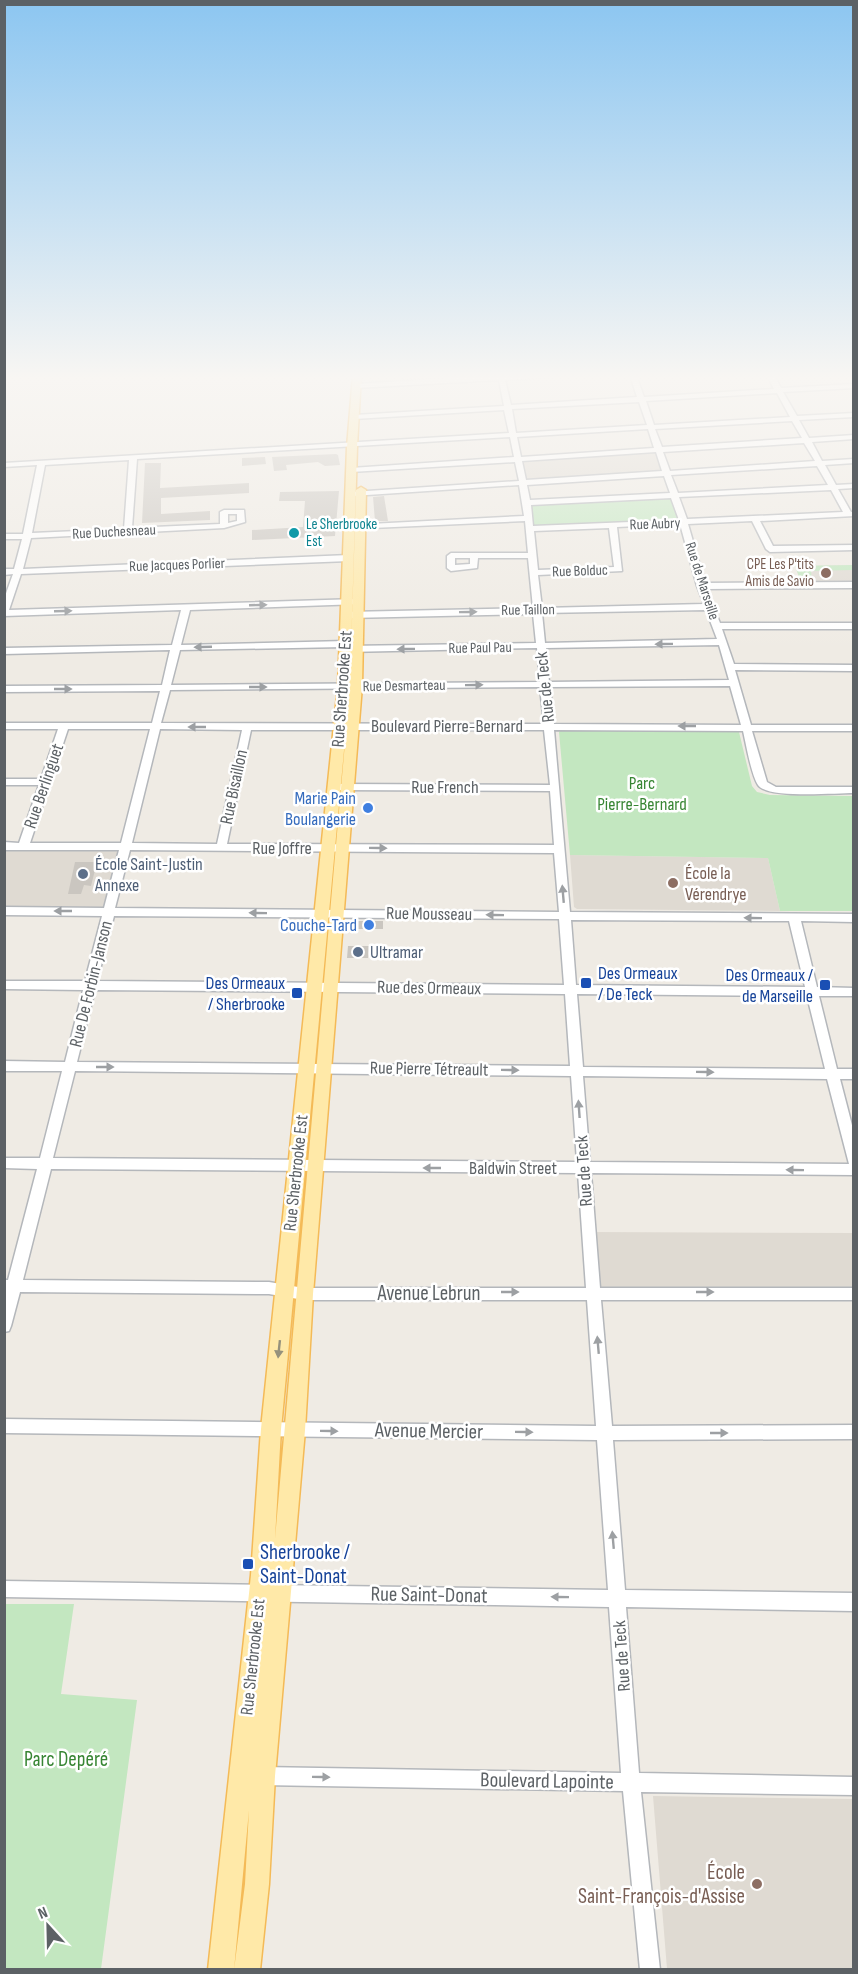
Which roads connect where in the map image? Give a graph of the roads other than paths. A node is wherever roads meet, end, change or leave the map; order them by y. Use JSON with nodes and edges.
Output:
{"nodes":[{"id":1,"x":40,"y":467,"type":"edge"},
{"id":2,"x":132,"y":467,"type":"edge"},
{"id":3,"x":398,"y":467,"type":"edge"},
{"id":4,"x":519,"y":467,"type":"edge"},
{"id":5,"x":664,"y":467,"type":"edge"},
{"id":6,"x":757,"y":467,"type":"edge"},
{"id":7,"x":823,"y":467,"type":"edge"},
{"id":8,"x":356,"y":470,"type":"joint"},
{"id":9,"x":666,"y":473,"type":"junction"},
{"id":10,"x":522,"y":483,"type":"junction"},
{"id":11,"x":854,"y":486,"type":"edge"},
{"id":12,"x":832,"y":487,"type":"junction"},
{"id":13,"x":356,"y":494,"type":"junction"},
{"id":14,"x":674,"y":495,"type":"junction"},
{"id":15,"x":526,"y":503,"type":"junction"},
{"id":16,"x":851,"y":515,"type":"edge"},
{"id":17,"x":528,"y":518,"type":"junction"},
{"id":18,"x":755,"y":519,"type":"junction"},
{"id":19,"x":684,"y":523,"type":"junction"},
{"id":20,"x":224,"y":526,"type":"dead end"},
{"id":21,"x":613,"y":526,"type":"junction"},
{"id":22,"x":355,"y":527,"type":"junction"},
{"id":23,"x":529,"y":529,"type":"junction"},
{"id":24,"x":128,"y":531,"type":"junction"},
{"id":25,"x":28,"y":536,"type":"junction"},
{"id":26,"x":4,"y":537,"type":"edge"},
{"id":27,"x":854,"y":547,"type":"edge"},
{"id":28,"x":532,"y":555,"type":"junction"},
{"id":29,"x":474,"y":556,"type":"dead end"},
{"id":30,"x":349,"y":558,"type":"junction"},
{"id":31,"x":20,"y":571,"type":"junction"},
{"id":32,"x":4,"y":572,"type":"edge"},
{"id":33,"x":533,"y":573,"type":"junction"},
{"id":34,"x":854,"y":585,"type":"edge"},
{"id":35,"x":701,"y":586,"type":"junction"},
{"id":36,"x":186,"y":607,"type":"junction"},
{"id":37,"x":710,"y":607,"type":"junction"},
{"id":38,"x":352,"y":608,"type":"junction"},
{"id":39,"x":537,"y":610,"type":"junction"},
{"id":40,"x":4,"y":612,"type":"edge"},
{"id":41,"x":717,"y":626,"type":"junction"},
{"id":42,"x":854,"y":626,"type":"edge"},
{"id":43,"x":723,"y":642,"type":"junction"},
{"id":44,"x":541,"y":647,"type":"junction"},
{"id":45,"x":176,"y":648,"type":"junction"},
{"id":46,"x":350,"y":648,"type":"junction"},
{"id":47,"x":4,"y":651,"type":"edge"},
{"id":48,"x":729,"y":667,"type":"junction"},
{"id":49,"x":854,"y":668,"type":"edge"},
{"id":50,"x":732,"y":683,"type":"junction"},
{"id":51,"x":544,"y":684,"type":"junction"},
{"id":52,"x":350,"y":686,"type":"junction"},
{"id":53,"x":166,"y":688,"type":"junction"},
{"id":54,"x":4,"y":689,"type":"edge"},
{"id":55,"x":4,"y":726,"type":"edge"},
{"id":56,"x":64,"y":726,"type":"junction"},
{"id":57,"x":549,"y":726,"type":"junction"},
{"id":58,"x":745,"y":726,"type":"junction"},
{"id":59,"x":156,"y":727,"type":"junction"},
{"id":60,"x":247,"y":727,"type":"junction"},
{"id":61,"x":346,"y":727,"type":"junction"},
{"id":62,"x":854,"y":728,"type":"edge"},
{"id":63,"x":4,"y":782,"type":"edge"},
{"id":64,"x":45,"y":782,"type":"junction"},
{"id":65,"x":340,"y":787,"type":"junction"},
{"id":66,"x":555,"y":788,"type":"junction"},
{"id":67,"x":854,"y":790,"type":"edge"},
{"id":68,"x":4,"y":846,"type":"edge"},
{"id":69,"x":23,"y":846,"type":"junction"},
{"id":70,"x":126,"y":847,"type":"junction"},
{"id":71,"x":221,"y":848,"type":"junction"},
{"id":72,"x":335,"y":848,"type":"junction"},
{"id":73,"x":559,"y":849,"type":"junction"},
{"id":74,"x":4,"y":911,"type":"edge"},
{"id":75,"x":109,"y":911,"type":"junction"},
{"id":76,"x":330,"y":913,"type":"junction"},
{"id":77,"x":564,"y":916,"type":"junction"},
{"id":78,"x":794,"y":918,"type":"junction"},
{"id":79,"x":854,"y":918,"type":"edge"},
{"id":80,"x":4,"y":985,"type":"edge"},
{"id":81,"x":91,"y":986,"type":"junction"},
{"id":82,"x":324,"y":986,"type":"junction"},
{"id":83,"x":570,"y":989,"type":"junction"},
{"id":84,"x":812,"y":991,"type":"junction"},
{"id":85,"x":854,"y":992,"type":"edge"},
{"id":86,"x":4,"y":1066,"type":"edge"},
{"id":87,"x":70,"y":1067,"type":"junction"},
{"id":88,"x":307,"y":1069,"type":"junction"},
{"id":89,"x":325,"y":1069,"type":"junction"},
{"id":90,"x":576,"y":1071,"type":"junction"},
{"id":91,"x":832,"y":1074,"type":"junction"},
{"id":92,"x":854,"y":1074,"type":"edge"},
{"id":93,"x":854,"y":1162,"type":"edge"},
{"id":94,"x":4,"y":1163,"type":"edge"},
{"id":95,"x":46,"y":1163,"type":"junction"},
{"id":96,"x":296,"y":1166,"type":"junction"},
{"id":97,"x":316,"y":1167,"type":"junction"},
{"id":98,"x":584,"y":1168,"type":"junction"},
{"id":99,"x":854,"y":1170,"type":"edge"},
{"id":100,"x":10,"y":1286,"type":"edge"},
{"id":101,"x":295,"y":1292,"type":"junction"},
{"id":102,"x":594,"y":1292,"type":"junction"},
{"id":103,"x":854,"y":1294,"type":"edge"},
{"id":104,"x":4,"y":1326,"type":"edge"},
{"id":105,"x":4,"y":1426,"type":"edge"},
{"id":106,"x":271,"y":1429,"type":"junction"},
{"id":107,"x":296,"y":1430,"type":"junction"},
{"id":108,"x":854,"y":1432,"type":"edge"},
{"id":109,"x":605,"y":1433,"type":"junction"},
{"id":110,"x":4,"y":1589,"type":"edge"},
{"id":111,"x":270,"y":1592,"type":"junction"},
{"id":112,"x":618,"y":1598,"type":"junction"},
{"id":113,"x":854,"y":1602,"type":"edge"},
{"id":114,"x":252,"y":1776,"type":"junction"},
{"id":115,"x":631,"y":1783,"type":"junction"},
{"id":116,"x":854,"y":1786,"type":"edge"},
{"id":117,"x":221,"y":1970,"type":"edge"},
{"id":118,"x":247,"y":1970,"type":"edge"},
{"id":119,"x":650,"y":1970,"type":"edge"}],
"edges":[{"from":1,"to":25,"type":"street"},
{"from":2,"to":24,"type":"street"},
{"from":3,"to":8,"type":"street"},
{"from":4,"to":10,"type":"street","name":"Rue de Teck"},
{"from":5,"to":9,"type":"street","name":"Rue de Marseille"},
{"from":6,"to":9,"type":"street"},
{"from":7,"to":12,"type":"street"},
{"from":8,"to":13,"type":"main road","name":"Rue Sherbrooke Est"},
{"from":9,"to":10,"type":"street"},
{"from":9,"to":14,"type":"street","name":"Rue de Marseille"},
{"from":10,"to":13,"type":"street"},
{"from":10,"to":15,"type":"street","name":"Rue de Teck"},
{"from":11,"to":12,"type":"street"},
{"from":12,"to":14,"type":"street"},
{"from":12,"to":16,"type":"street"},
{"from":13,"to":22,"type":"main road","name":"Rue Sherbrooke Est"},
{"from":14,"to":15,"type":"street"},
{"from":14,"to":19,"type":"street","name":"Rue de Marseille"},
{"from":15,"to":17,"type":"street","name":"Rue de Teck"},
{"from":16,"to":18,"type":"street","name":"Rue Aubry"},
{"from":17,"to":22,"type":"street"},
{"from":17,"to":23,"type":"street","name":"Rue de Teck"},
{"from":18,"to":19,"type":"street","name":"Rue Aubry"},
{"from":18,"to":27,"type":"street"},
{"from":19,"to":21,"type":"street","name":"Rue Aubry"},
{"from":19,"to":35,"type":"street","name":"Rue de Marseille"},
{"from":20,"to":24,"type":"street","name":"Rue Duchesneau"},
{"from":21,"to":23,"type":"street","name":"Rue Aubry"},
{"from":21,"to":33,"type":"street","name":"Rue Bolduc"},
{"from":22,"to":30,"type":"main road","name":"Rue Sherbrooke Est"},
{"from":22,"to":38,"type":"main road","name":"Rue Sherbrooke Est"},
{"from":23,"to":28,"type":"street","name":"Rue de Teck"},
{"from":24,"to":25,"type":"street","name":"Rue Duchesneau"},
{"from":25,"to":26,"type":"street","name":"Rue Duchesneau"},
{"from":25,"to":31,"type":"street"},
{"from":28,"to":29,"type":"street","name":"Rue Bolduc"},
{"from":28,"to":33,"type":"street","name":"Rue de Teck"},
{"from":30,"to":31,"type":"street","name":"Rue Jacques Porlier"},
{"from":30,"to":38,"type":"main road","name":"Rue Sherbrooke Est"},
{"from":31,"to":32,"type":"street","name":"Rue Jacques Porlier"},
{"from":31,"to":40,"type":"street"},
{"from":33,"to":39,"type":"street","name":"Rue de Teck"},
{"from":34,"to":35,"type":"street"},
{"from":35,"to":37,"type":"street","name":"Rue de Marseille"},
{"from":36,"to":38,"type":"street","name":"Rue Taillon","one_way":true},
{"from":40,"to":36,"type":"street","name":"Rue Taillon","one_way":true},
{"from":36,"to":45,"type":"street","name":"Rue De Forbin-Janson"},
{"from":37,"to":39,"type":"street","name":"Rue Taillon"},
{"from":37,"to":41,"type":"street","name":"Rue de Marseille"},
{"from":38,"to":39,"type":"street","name":"Rue Taillon","one_way":true},
{"from":38,"to":46,"type":"main road","name":"Rue Sherbrooke Est"},
{"from":39,"to":44,"type":"street","name":"Rue de Teck"},
{"from":41,"to":42,"type":"street"},
{"from":41,"to":43,"type":"street","name":"Rue de Marseille"},
{"from":43,"to":44,"type":"street","name":"Rue Paul Pau","one_way":true},
{"from":43,"to":48,"type":"street","name":"Rue de Marseille"},
{"from":44,"to":46,"type":"street","name":"Rue Paul Pau","one_way":true},
{"from":44,"to":51,"type":"street","name":"Rue de Teck"},
{"from":46,"to":45,"type":"street","name":"Rue Paul Pau","one_way":true},
{"from":45,"to":47,"type":"street","name":"Rue Paul Pau"},
{"from":45,"to":53,"type":"street","name":"Rue De Forbin-Janson"},
{"from":46,"to":52,"type":"main road","name":"Rue Sherbrooke Est"},
{"from":48,"to":49,"type":"street"},
{"from":48,"to":50,"type":"street","name":"Rue de Marseille"},
{"from":50,"to":51,"type":"street","name":"Rue Desmarteau"},
{"from":50,"to":58,"type":"street","name":"Rue de Marseille"},
{"from":52,"to":51,"type":"street","name":"Rue Desmarteau","one_way":true},
{"from":51,"to":57,"type":"street","name":"Rue de Teck"},
{"from":53,"to":52,"type":"street","name":"Rue Desmarteau","one_way":true},
{"from":52,"to":61,"type":"main road","name":"Rue Sherbrooke Est"},
{"from":54,"to":53,"type":"street","name":"Rue Desmarteau","one_way":true},
{"from":53,"to":59,"type":"street","name":"Rue De Forbin-Janson"},
{"from":55,"to":56,"type":"street","name":"Boulevard Pierre-Bernard"},
{"from":56,"to":59,"type":"street","name":"Boulevard Pierre-Bernard"},
{"from":56,"to":64,"type":"street","name":"Rue Berlinguet"},
{"from":58,"to":57,"type":"street","name":"Boulevard Pierre-Bernard","one_way":true},
{"from":57,"to":61,"type":"street","name":"Boulevard Pierre-Bernard"},
{"from":57,"to":66,"type":"street","name":"Rue de Teck"},
{"from":58,"to":62,"type":"street","name":"Boulevard Pierre-Bernard"},
{"from":58,"to":67,"type":"street","name":"Rue de Marseille"},
{"from":60,"to":59,"type":"street","name":"Boulevard Pierre-Bernard","one_way":true},
{"from":59,"to":70,"type":"street","name":"Rue De Forbin-Janson"},
{"from":60,"to":61,"type":"street","name":"Boulevard Pierre-Bernard"},
{"from":60,"to":71,"type":"street","name":"Rue Bisaillon"},
{"from":61,"to":65,"type":"main road","name":"Rue Sherbrooke Est"},
{"from":63,"to":64,"type":"street"},
{"from":64,"to":69,"type":"street","name":"Rue Berlinguet"},
{"from":65,"to":66,"type":"street","name":"Rue French"},
{"from":65,"to":72,"type":"main road","name":"Rue Sherbrooke Est"},
{"from":66,"to":73,"type":"street","name":"Rue de Teck"},
{"from":68,"to":69,"type":"street","name":"Rue Joffre"},
{"from":69,"to":70,"type":"street","name":"Rue Joffre"},
{"from":70,"to":71,"type":"street","name":"Rue Joffre"},
{"from":70,"to":75,"type":"street","name":"Rue De Forbin-Janson"},
{"from":71,"to":72,"type":"street","name":"Rue Joffre"},
{"from":72,"to":73,"type":"street","name":"Rue Joffre","one_way":true},
{"from":72,"to":76,"type":"main road","name":"Rue Sherbrooke Est"},
{"from":77,"to":73,"type":"street","name":"Rue de Teck","one_way":true},
{"from":75,"to":74,"type":"street","name":"Rue Mousseau","one_way":true},
{"from":76,"to":75,"type":"street","name":"Rue Mousseau","one_way":true},
{"from":75,"to":81,"type":"street","name":"Rue De Forbin-Janson"},
{"from":77,"to":76,"type":"street","name":"Rue Mousseau","one_way":true},
{"from":76,"to":82,"type":"main road","name":"Rue Sherbrooke Est"},
{"from":78,"to":77,"type":"street","name":"Rue Mousseau","one_way":true},
{"from":77,"to":83,"type":"street","name":"Rue de Teck"},
{"from":78,"to":79,"type":"street","name":"Rue Mousseau"},
{"from":78,"to":84,"type":"street"},
{"from":80,"to":81,"type":"street","name":"Rue des Ormeaux"},
{"from":81,"to":82,"type":"street","name":"Rue des Ormeaux"},
{"from":81,"to":87,"type":"street","name":"Rue De Forbin-Janson"},
{"from":82,"to":83,"type":"street","name":"Rue des Ormeaux"},
{"from":82,"to":88,"type":"main road","name":"Rue Sherbrooke Est"},
{"from":82,"to":89,"type":"main road","name":"Rue Sherbrooke Est"},
{"from":83,"to":84,"type":"street","name":"Rue des Ormeaux"},
{"from":83,"to":90,"type":"street","name":"Rue de Teck"},
{"from":84,"to":85,"type":"street","name":"Rue des Ormeaux"},
{"from":84,"to":91,"type":"street"},
{"from":86,"to":87,"type":"street","name":"Rue Pierre Tétreault"},
{"from":87,"to":88,"type":"street","name":"Rue Pierre Tétreault","one_way":true},
{"from":87,"to":95,"type":"street","name":"Rue De Forbin-Janson"},
{"from":88,"to":89,"type":"street","name":"Rue Pierre Tétreault"},
{"from":88,"to":96,"type":"main road","name":"Rue Sherbrooke Est"},
{"from":89,"to":90,"type":"street","name":"Rue Pierre Tétreault","one_way":true},
{"from":89,"to":97,"type":"main road","name":"Rue Sherbrooke Est"},
{"from":90,"to":91,"type":"street","name":"Rue Pierre Tétreault","one_way":true},
{"from":98,"to":90,"type":"street","name":"Rue de Teck","one_way":true},
{"from":91,"to":92,"type":"street","name":"Rue Pierre Tétreault"},
{"from":91,"to":93,"type":"street"},
{"from":94,"to":95,"type":"street"},
{"from":95,"to":96,"type":"street"},
{"from":95,"to":100,"type":"street","name":"Rue De Forbin-Janson"},
{"from":96,"to":97,"type":"street","name":"Baldwin Street"},
{"from":96,"to":101,"type":"main road","name":"Rue Sherbrooke Est"},
{"from":98,"to":97,"type":"street","name":"Baldwin Street","one_way":true},
{"from":97,"to":101,"type":"main road","name":"Rue Sherbrooke Est"},
{"from":99,"to":98,"type":"street","name":"Baldwin Street","one_way":true},
{"from":98,"to":102,"type":"street","name":"Rue de Teck"},
{"from":100,"to":101,"type":"street","name":"Avenue Lebrun"},
{"from":100,"to":104,"type":"street","name":"Rue De Forbin-Janson"},
{"from":101,"to":102,"type":"street","name":"Avenue Lebrun","one_way":true},
{"from":101,"to":106,"type":"main road","name":"Rue Sherbrooke Est","one_way":true},
{"from":101,"to":107,"type":"main road","name":"Rue Sherbrooke Est"},
{"from":102,"to":103,"type":"street","name":"Avenue Lebrun","one_way":true},
{"from":109,"to":102,"type":"street","name":"Rue de Teck","one_way":true},
{"from":105,"to":106,"type":"street","name":"Avenue Mercier"},
{"from":106,"to":107,"type":"street","name":"Avenue Mercier"},
{"from":106,"to":111,"type":"main road","name":"Rue Sherbrooke Est"},
{"from":107,"to":109,"type":"street","name":"Avenue Mercier","one_way":true},
{"from":107,"to":111,"type":"main road","name":"Rue Sherbrooke Est"},
{"from":109,"to":108,"type":"street","name":"Avenue Mercier","one_way":true},
{"from":112,"to":109,"type":"street","name":"Rue de Teck","one_way":true},
{"from":110,"to":111,"type":"street","name":"Rue Saint-Donat"},
{"from":112,"to":111,"type":"street","name":"Rue Saint-Donat","one_way":true},
{"from":111,"to":114,"type":"main road","name":"Rue Sherbrooke Est"},
{"from":112,"to":113,"type":"street","name":"Rue Saint-Donat"},
{"from":112,"to":115,"type":"street","name":"Rue de Teck"},
{"from":114,"to":115,"type":"street","name":"Boulevard Lapointe","one_way":true},
{"from":114,"to":117,"type":"main road","name":"Rue Sherbrooke Est"},
{"from":114,"to":118,"type":"main road","name":"Rue Sherbrooke Est"},
{"from":115,"to":116,"type":"street","name":"Boulevard Lapointe"},
{"from":115,"to":119,"type":"street","name":"Rue de Teck"}]}
